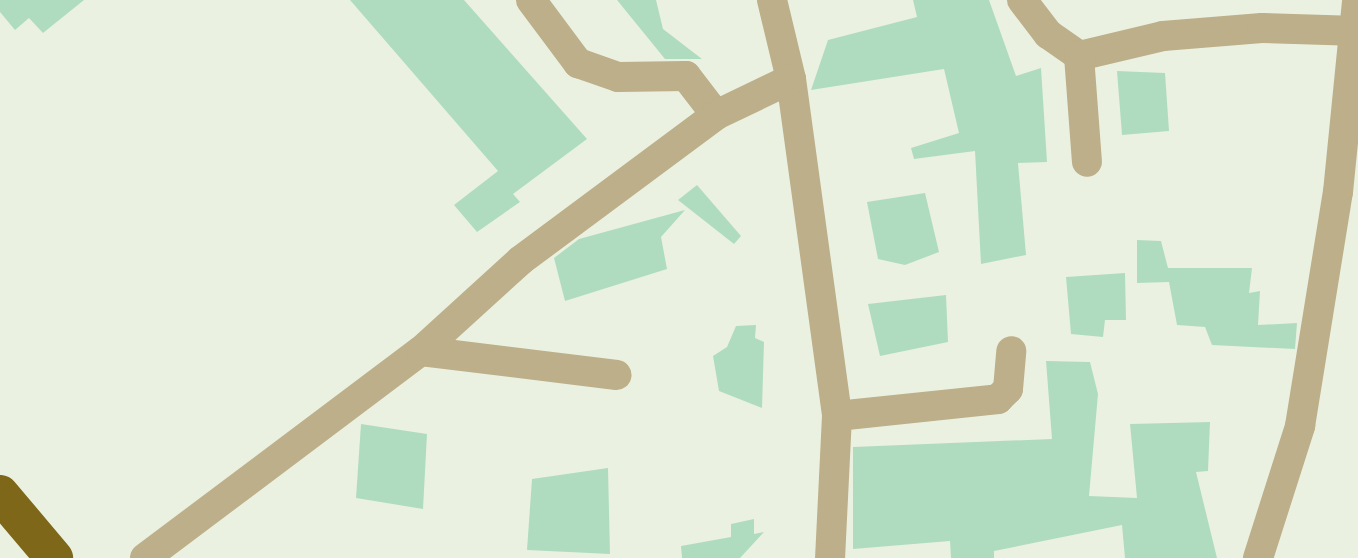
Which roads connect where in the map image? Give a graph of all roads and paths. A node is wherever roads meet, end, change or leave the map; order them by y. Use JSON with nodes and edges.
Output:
{"nodes":[{"id":1,"x":531,"y":0,"type":"edge"},
{"id":2,"x":772,"y":0,"type":"edge"},
{"id":3,"x":1022,"y":0,"type":"edge"},
{"id":4,"x":1357,"y":0,"type":"edge"},
{"id":5,"x":1357,"y":31,"type":"edge"},
{"id":6,"x":1079,"y":55,"type":"junction"},
{"id":7,"x":790,"y":79,"type":"junction"},
{"id":8,"x":716,"y":115,"type":"junction"},
{"id":9,"x":1087,"y":162,"type":"dead end"},
{"id":10,"x":1348,"y":194,"type":"edge"},
{"id":11,"x":421,"y":351,"type":"junction"},
{"id":12,"x":1011,"y":351,"type":"dead end"},
{"id":13,"x":617,"y":375,"type":"dead end"},
{"id":14,"x":837,"y":416,"type":"junction"},
{"id":15,"x":0,"y":494,"type":"edge"},
{"id":16,"x":53,"y":554,"type":"edge"},
{"id":17,"x":145,"y":558,"type":"edge"},
{"id":18,"x":830,"y":558,"type":"edge"},
{"id":19,"x":1258,"y":558,"type":"edge"}],
"edges":[{"from":1,"to":8,"type":"street"},
{"from":2,"to":7,"type":"street"},
{"from":3,"to":6,"type":"street"},
{"from":4,"to":5,"type":"street"},
{"from":5,"to":6,"type":"street"},
{"from":5,"to":10,"type":"street"},
{"from":6,"to":9,"type":"street"},
{"from":7,"to":8,"type":"street"},
{"from":7,"to":14,"type":"street"},
{"from":8,"to":11,"type":"street"},
{"from":10,"to":19,"type":"street"},
{"from":11,"to":13,"type":"street"},
{"from":11,"to":17,"type":"street"},
{"from":12,"to":14,"type":"street"},
{"from":14,"to":18,"type":"street"},
{"from":15,"to":16,"type":"highway"}]}
